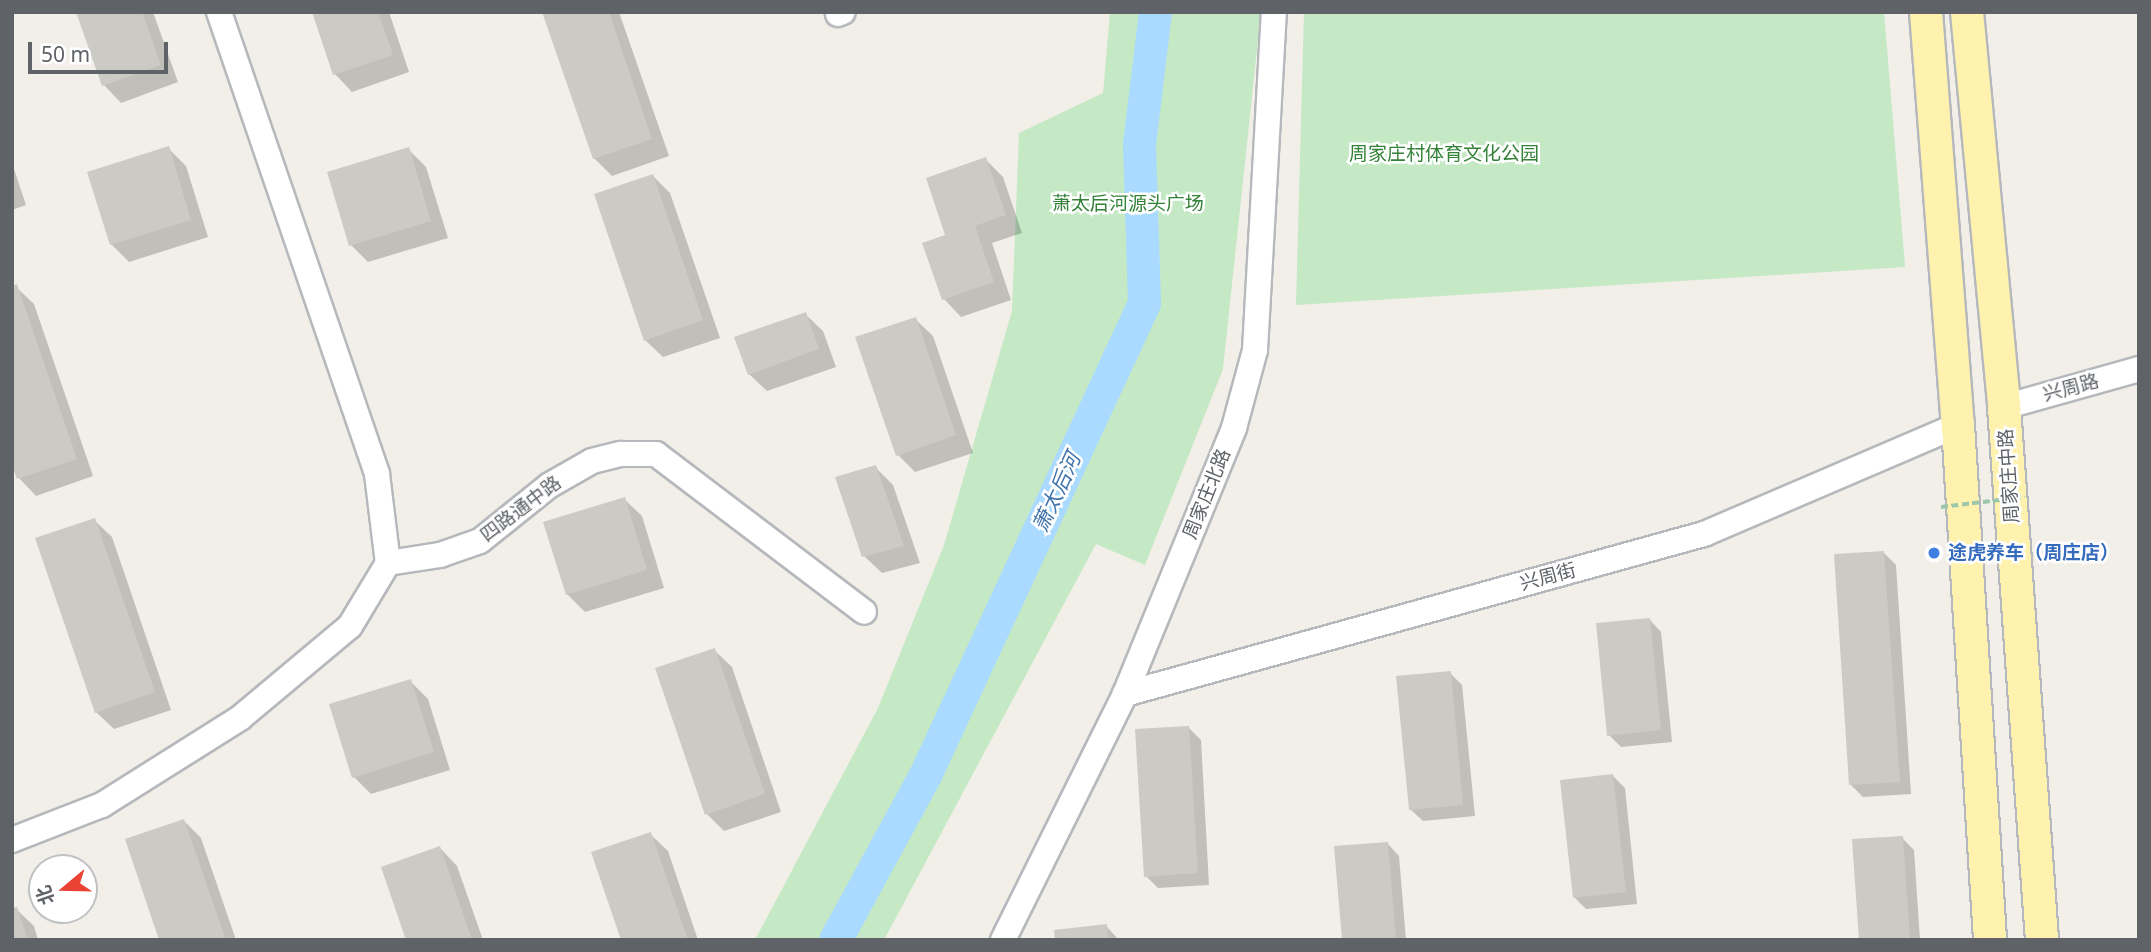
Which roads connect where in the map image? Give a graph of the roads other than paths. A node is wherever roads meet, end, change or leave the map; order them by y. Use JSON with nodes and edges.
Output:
{"nodes":[{"id":1,"x":219,"y":12,"type":"edge"},
{"id":2,"x":1274,"y":12,"type":"edge"},
{"id":3,"x":1926,"y":12,"type":"edge"},
{"id":4,"x":1967,"y":12,"type":"edge"},
{"id":5,"x":2139,"y":369,"type":"edge"},
{"id":6,"x":2004,"y":407,"type":"junction"},
{"id":7,"x":1958,"y":425,"type":"junction"},
{"id":8,"x":388,"y":563,"type":"junction"},
{"id":9,"x":864,"y":612,"type":"dead end"},
{"id":10,"x":1125,"y":694,"type":"junction"},
{"id":11,"x":12,"y":840,"type":"edge"},
{"id":12,"x":1003,"y":940,"type":"edge"},
{"id":13,"x":1990,"y":940,"type":"edge"},
{"id":14,"x":2042,"y":940,"type":"edge"}],
"edges":[{"from":1,"to":8,"type":"street"},
{"from":2,"to":10,"type":"street","name":"周家庄北路"},
{"from":3,"to":7,"type":"main road"},
{"from":4,"to":6,"type":"main road","name":"周家庄中路"},
{"from":5,"to":6,"type":"street","name":"兴周路"},
{"from":6,"to":14,"type":"main road","name":"周家庄中路"},
{"from":7,"to":10,"type":"street","name":"兴周街"},
{"from":7,"to":13,"type":"main road"},
{"from":8,"to":9,"type":"street","name":"四路通中路"},
{"from":8,"to":11,"type":"street"},
{"from":10,"to":12,"type":"street","name":"周家庄北路"}]}
